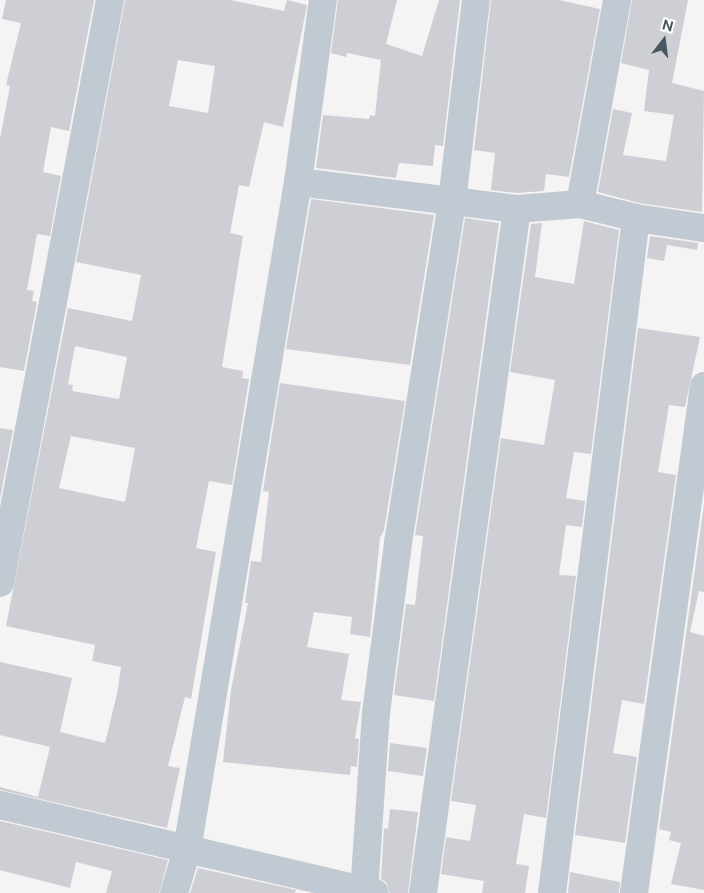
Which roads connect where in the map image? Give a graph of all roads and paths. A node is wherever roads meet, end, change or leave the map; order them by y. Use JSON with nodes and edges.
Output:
{"nodes":[{"id":1,"x":110,"y":0,"type":"edge"},
{"id":2,"x":323,"y":0,"type":"edge"},
{"id":3,"x":476,"y":0,"type":"edge"},
{"id":4,"x":617,"y":0,"type":"edge"},
{"id":5,"x":298,"y":182,"type":"junction"},
{"id":6,"x":452,"y":200,"type":"junction"},
{"id":7,"x":580,"y":204,"type":"junction"},
{"id":8,"x":517,"y":209,"type":"junction"},
{"id":9,"x":636,"y":218,"type":"junction"},
{"id":10,"x":704,"y":228,"type":"edge"},
{"id":11,"x":704,"y":386,"type":"edge"},
{"id":12,"x":696,"y":487,"type":"edge"},
{"id":13,"x":0,"y":583,"type":"edge"},
{"id":14,"x":0,"y":806,"type":"edge"},
{"id":15,"x":187,"y":850,"type":"junction"},
{"id":16,"x":368,"y":892,"type":"edge"},
{"id":17,"x":174,"y":893,"type":"edge"},
{"id":18,"x":423,"y":893,"type":"edge"},
{"id":19,"x":552,"y":893,"type":"edge"},
{"id":20,"x":634,"y":893,"type":"edge"}],
"edges":[{"from":1,"to":13,"type":"street"},
{"from":2,"to":5,"type":"street"},
{"from":3,"to":6,"type":"street"},
{"from":4,"to":7,"type":"street"},
{"from":5,"to":6,"type":"street"},
{"from":5,"to":15,"type":"street"},
{"from":6,"to":8,"type":"street"},
{"from":6,"to":16,"type":"street"},
{"from":7,"to":8,"type":"street"},
{"from":7,"to":9,"type":"street"},
{"from":8,"to":18,"type":"street"},
{"from":9,"to":10,"type":"street"},
{"from":9,"to":19,"type":"street"},
{"from":11,"to":12,"type":"street"},
{"from":12,"to":20,"type":"street"},
{"from":14,"to":15,"type":"street"},
{"from":15,"to":16,"type":"street"},
{"from":15,"to":17,"type":"street"}]}
